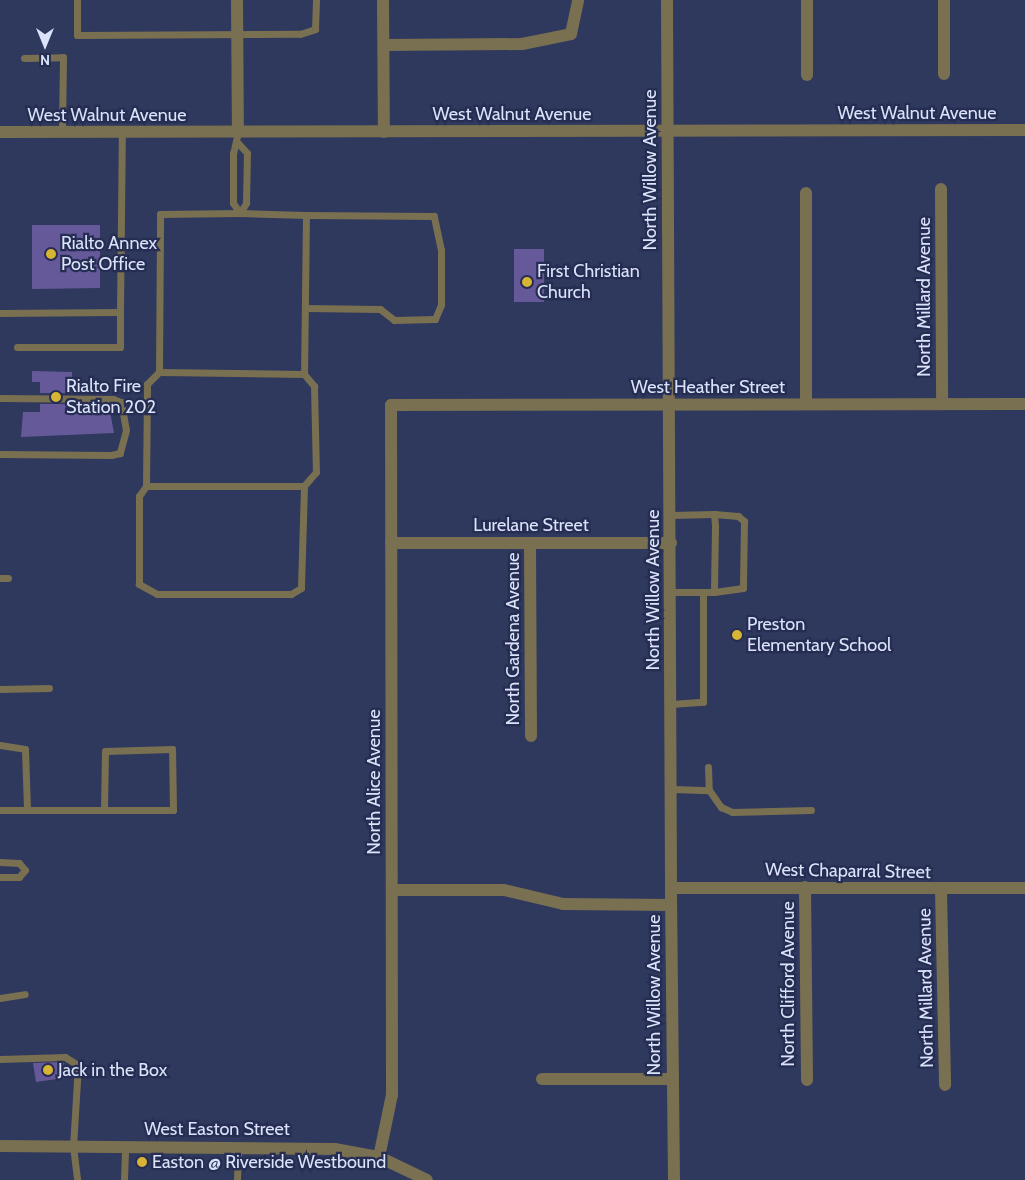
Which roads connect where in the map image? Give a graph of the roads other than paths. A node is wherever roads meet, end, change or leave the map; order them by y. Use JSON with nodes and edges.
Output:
{"nodes":[{"id":1,"x":77,"y":0,"type":"edge"},
{"id":2,"x":237,"y":0,"type":"edge"},
{"id":3,"x":316,"y":0,"type":"edge"},
{"id":4,"x":383,"y":0,"type":"edge"},
{"id":5,"x":578,"y":0,"type":"edge"},
{"id":6,"x":666,"y":0,"type":"edge"},
{"id":7,"x":807,"y":0,"type":"edge"},
{"id":8,"x":944,"y":0,"type":"edge"},
{"id":9,"x":237,"y":34,"type":"junction"},
{"id":10,"x":384,"y":45,"type":"junction"},
{"id":11,"x":24,"y":58,"type":"dead end"},
{"id":12,"x":944,"y":74,"type":"dead end"},
{"id":13,"x":807,"y":75,"type":"dead end"},
{"id":14,"x":1025,"y":130,"type":"edge"},
{"id":15,"x":667,"y":131,"type":"junction"},
{"id":16,"x":0,"y":132,"type":"edge"},
{"id":17,"x":62,"y":132,"type":"junction"},
{"id":18,"x":122,"y":132,"type":"junction"},
{"id":19,"x":384,"y":132,"type":"junction"},
{"id":20,"x":238,"y":137,"type":"junction"},
{"id":21,"x":941,"y":189,"type":"dead end"},
{"id":22,"x":806,"y":193,"type":"dead end"},
{"id":23,"x":240,"y":214,"type":"junction"},
{"id":24,"x":306,"y":215,"type":"junction"},
{"id":25,"x":305,"y":308,"type":"junction"},
{"id":26,"x":120,"y":312,"type":"junction"},
{"id":27,"x":0,"y":313,"type":"edge"},
{"id":28,"x":16,"y":346,"type":"dead end"},
{"id":29,"x":160,"y":372,"type":"junction"},
{"id":30,"x":304,"y":374,"type":"junction"},
{"id":31,"x":0,"y":398,"type":"edge"},
{"id":32,"x":669,"y":404,"type":"junction"},
{"id":33,"x":806,"y":404,"type":"junction"},
{"id":34,"x":942,"y":404,"type":"junction"},
{"id":35,"x":1025,"y":404,"type":"edge"},
{"id":36,"x":391,"y":405,"type":"joint"},
{"id":37,"x":0,"y":454,"type":"edge"},
{"id":38,"x":146,"y":486,"type":"junction"},
{"id":39,"x":304,"y":486,"type":"junction"},
{"id":40,"x":714,"y":514,"type":"junction"},
{"id":41,"x":671,"y":515,"type":"junction"},
{"id":42,"x":391,"y":543,"type":"junction"},
{"id":43,"x":530,"y":543,"type":"junction"},
{"id":44,"x":671,"y":543,"type":"junction"},
{"id":45,"x":671,"y":592,"type":"junction"},
{"id":46,"x":703,"y":592,"type":"junction"},
{"id":47,"x":714,"y":592,"type":"junction"},
{"id":48,"x":49,"y":688,"type":"dead end"},
{"id":49,"x":0,"y":689,"type":"edge"},
{"id":50,"x":671,"y":704,"type":"junction"},
{"id":51,"x":531,"y":736,"type":"dead end"},
{"id":52,"x":0,"y":745,"type":"edge"},
{"id":53,"x":708,"y":767,"type":"dead end"},
{"id":54,"x":672,"y":790,"type":"junction"},
{"id":55,"x":709,"y":790,"type":"junction"},
{"id":56,"x":0,"y":810,"type":"edge"},
{"id":57,"x":26,"y":810,"type":"junction"},
{"id":58,"x":104,"y":810,"type":"junction"},
{"id":59,"x":811,"y":810,"type":"dead end"},
{"id":60,"x":0,"y":862,"type":"edge"},
{"id":61,"x":0,"y":878,"type":"edge"},
{"id":62,"x":805,"y":887,"type":"junction"},
{"id":63,"x":671,"y":888,"type":"junction"},
{"id":64,"x":1025,"y":888,"type":"edge"},
{"id":65,"x":392,"y":890,"type":"junction"},
{"id":66,"x":941,"y":890,"type":"junction"},
{"id":67,"x":671,"y":905,"type":"junction"},
{"id":68,"x":25,"y":994,"type":"dead end"},
{"id":69,"x":0,"y":998,"type":"edge"},
{"id":70,"x":0,"y":1059,"type":"edge"},
{"id":71,"x":542,"y":1079,"type":"dead end"},
{"id":72,"x":672,"y":1079,"type":"junction"},
{"id":73,"x":806,"y":1080,"type":"dead end"},
{"id":74,"x":945,"y":1085,"type":"dead end"},
{"id":75,"x":0,"y":1146,"type":"edge"},
{"id":76,"x":73,"y":1146,"type":"junction"},
{"id":77,"x":125,"y":1146,"type":"junction"},
{"id":78,"x":238,"y":1147,"type":"junction"},
{"id":79,"x":379,"y":1157,"type":"junction"},
{"id":80,"x":77,"y":1180,"type":"edge"},
{"id":81,"x":124,"y":1180,"type":"edge"},
{"id":82,"x":237,"y":1180,"type":"edge"},
{"id":83,"x":427,"y":1180,"type":"edge"},
{"id":84,"x":674,"y":1180,"type":"edge"}],
"edges":[{"from":1,"to":9,"type":"lane"},
{"from":2,"to":9,"type":"street"},
{"from":3,"to":9,"type":"lane"},
{"from":4,"to":10,"type":"street"},
{"from":5,"to":10,"type":"street"},
{"from":6,"to":15,"type":"street","name":"North Willow Avenue"},
{"from":7,"to":13,"type":"street"},
{"from":8,"to":12,"type":"street"},
{"from":9,"to":20,"type":"street"},
{"from":10,"to":19,"type":"street"},
{"from":11,"to":17,"type":"lane"},
{"from":14,"to":15,"type":"street","name":"West Walnut Avenue"},
{"from":15,"to":19,"type":"street","name":"West Walnut Avenue"},
{"from":15,"to":32,"type":"street","name":"North Willow Avenue"},
{"from":16,"to":17,"type":"street","name":"West Walnut Avenue"},
{"from":17,"to":18,"type":"street","name":"West Walnut Avenue"},
{"from":18,"to":20,"type":"street","name":"West Walnut Avenue"},
{"from":18,"to":26,"type":"lane"},
{"from":19,"to":20,"type":"street","name":"West Walnut Avenue"},
{"from":20,"to":23,"type":"lane"},
{"from":20,"to":23,"type":"lane"},
{"from":21,"to":34,"type":"street","name":"North Millard Avenue"},
{"from":22,"to":33,"type":"street"},
{"from":23,"to":24,"type":"lane"},
{"from":23,"to":29,"type":"lane"},
{"from":24,"to":25,"type":"lane"},
{"from":24,"to":25,"type":"lane"},
{"from":25,"to":30,"type":"lane"},
{"from":26,"to":27,"type":"lane"},
{"from":26,"to":28,"type":"lane"},
{"from":29,"to":30,"type":"lane"},
{"from":29,"to":38,"type":"lane"},
{"from":30,"to":39,"type":"lane"},
{"from":31,"to":37,"type":"lane"},
{"from":32,"to":33,"type":"street","name":"West Heather Street"},
{"from":32,"to":36,"type":"street","name":"West Heather Street"},
{"from":32,"to":41,"type":"street","name":"North Willow Avenue"},
{"from":33,"to":34,"type":"street","name":"West Heather Street"},
{"from":34,"to":35,"type":"street","name":"West Heather Street"},
{"from":36,"to":42,"type":"street","name":"North Alice Avenue"},
{"from":38,"to":39,"type":"lane"},
{"from":38,"to":39,"type":"lane"},
{"from":40,"to":41,"type":"lane"},
{"from":40,"to":47,"type":"lane"},
{"from":40,"to":47,"type":"lane"},
{"from":41,"to":44,"type":"street","name":"North Willow Avenue"},
{"from":42,"to":43,"type":"street","name":"Lurelane Street"},
{"from":42,"to":65,"type":"street","name":"North Alice Avenue"},
{"from":43,"to":44,"type":"street","name":"Lurelane Street"},
{"from":43,"to":51,"type":"street","name":"North Gardena Avenue"},
{"from":44,"to":45,"type":"street","name":"North Willow Avenue"},
{"from":45,"to":46,"type":"lane"},
{"from":45,"to":50,"type":"street","name":"North Willow Avenue"},
{"from":46,"to":47,"type":"lane"},
{"from":46,"to":50,"type":"lane"},
{"from":48,"to":49,"type":"lane"},
{"from":50,"to":54,"type":"street","name":"North Willow Avenue"},
{"from":52,"to":57,"type":"lane"},
{"from":53,"to":55,"type":"lane"},
{"from":54,"to":55,"type":"lane"},
{"from":54,"to":63,"type":"street","name":"North Willow Avenue"},
{"from":55,"to":59,"type":"lane"},
{"from":56,"to":57,"type":"lane"},
{"from":57,"to":58,"type":"lane"},
{"from":58,"to":58,"type":"lane"},
{"from":60,"to":61,"type":"lane"},
{"from":62,"to":63,"type":"street","name":"West Chaparral Street"},
{"from":62,"to":66,"type":"street","name":"West Chaparral Street"},
{"from":62,"to":73,"type":"street","name":"North Clifford Avenue"},
{"from":63,"to":67,"type":"street","name":"North Willow Avenue"},
{"from":64,"to":66,"type":"street","name":"West Chaparral Street"},
{"from":65,"to":67,"type":"street"},
{"from":65,"to":79,"type":"street","name":"North Alice Avenue"},
{"from":66,"to":74,"type":"street","name":"North Millard Avenue"},
{"from":67,"to":72,"type":"street","name":"North Willow Avenue"},
{"from":68,"to":69,"type":"lane"},
{"from":70,"to":76,"type":"lane"},
{"from":71,"to":72,"type":"street"},
{"from":72,"to":84,"type":"street","name":"North Willow Avenue"},
{"from":75,"to":76,"type":"street","name":"West Easton Street"},
{"from":76,"to":77,"type":"street","name":"West Easton Street"},
{"from":76,"to":80,"type":"lane"},
{"from":77,"to":78,"type":"street","name":"West Easton Street"},
{"from":77,"to":81,"type":"lane"},
{"from":78,"to":79,"type":"street","name":"West Easton Street"},
{"from":78,"to":82,"type":"lane"},
{"from":79,"to":83,"type":"street","name":"West Easton Street"}]}
